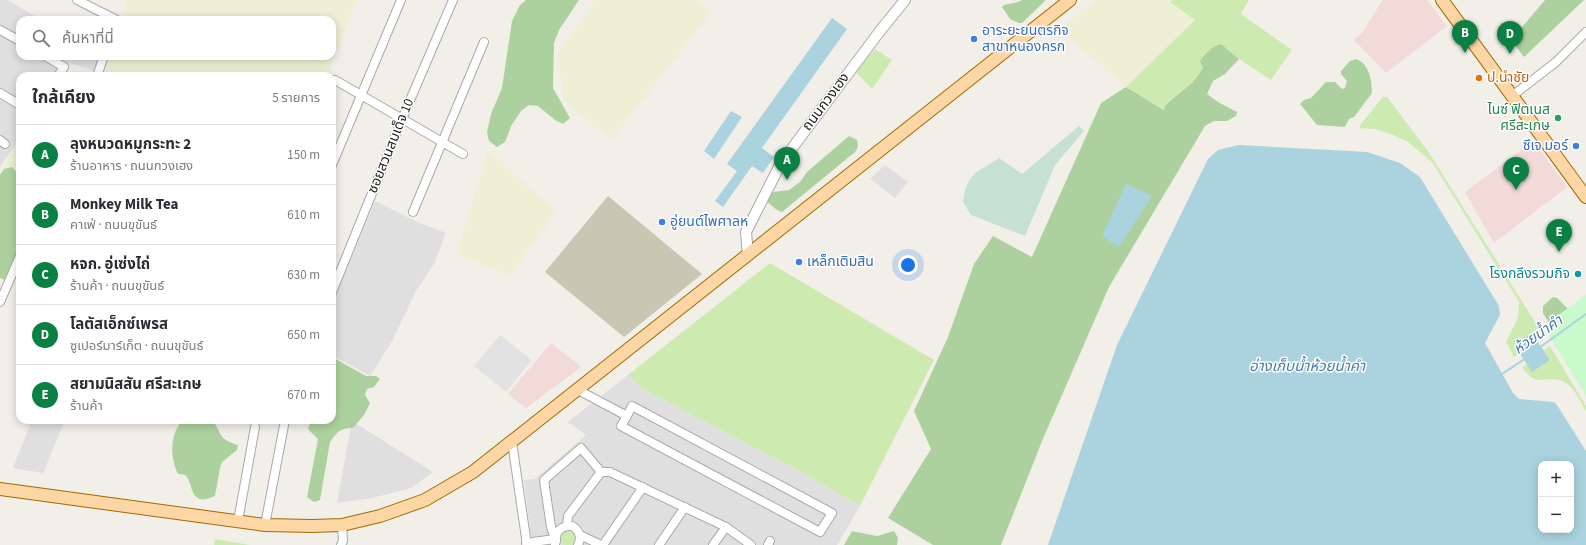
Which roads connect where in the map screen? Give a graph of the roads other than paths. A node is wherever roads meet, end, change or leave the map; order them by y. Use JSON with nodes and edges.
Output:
{"nodes":[{"id":1,"x":77,"y":0,"type":"edge"},
{"id":2,"x":401,"y":0,"type":"edge"},
{"id":3,"x":453,"y":0,"type":"edge"},
{"id":4,"x":905,"y":0,"type":"edge"},
{"id":5,"x":1070,"y":0,"type":"edge"},
{"id":6,"x":1446,"y":2,"type":"edge"},
{"id":7,"x":109,"y":16,"type":"edge"},
{"id":8,"x":0,"y":30,"type":"edge"},
{"id":9,"x":1586,"y":32,"type":"edge"},
{"id":10,"x":16,"y":39,"type":"edge"},
{"id":11,"x":484,"y":42,"type":"dead end"},
{"id":12,"x":52,"y":60,"type":"edge"},
{"id":13,"x":103,"y":60,"type":"edge"},
{"id":14,"x":61,"y":72,"type":"edge"},
{"id":15,"x":98,"y":72,"type":"edge"},
{"id":16,"x":336,"y":81,"type":"edge"},
{"id":17,"x":0,"y":94,"type":"edge"},
{"id":18,"x":361,"y":95,"type":"junction"},
{"id":19,"x":1512,"y":96,"type":"junction"},
{"id":20,"x":16,"y":103,"type":"edge"},
{"id":21,"x":402,"y":119,"type":"junction"},
{"id":22,"x":441,"y":141,"type":"junction"},
{"id":23,"x":463,"y":154,"type":"dead end"},
{"id":24,"x":336,"y":155,"type":"edge"},
{"id":25,"x":1586,"y":197,"type":"edge"},
{"id":26,"x":413,"y":212,"type":"dead end"},
{"id":27,"x":748,"y":256,"type":"junction"},
{"id":28,"x":16,"y":265,"type":"edge"},
{"id":29,"x":336,"y":282,"type":"edge"},
{"id":30,"x":0,"y":302,"type":"edge"},
{"id":31,"x":578,"y":390,"type":"junction"},
{"id":32,"x":627,"y":416,"type":"junction"},
{"id":33,"x":284,"y":424,"type":"edge"},
{"id":34,"x":255,"y":427,"type":"dead end"},
{"id":35,"x":512,"y":442,"type":"junction"},
{"id":36,"x":601,"y":472,"type":"junction"},
{"id":37,"x":643,"y":487,"type":"junction"},
{"id":38,"x":0,"y":489,"type":"edge"},
{"id":39,"x":685,"y":507,"type":"junction"},
{"id":40,"x":238,"y":521,"type":"junction"},
{"id":41,"x":265,"y":524,"type":"junction"},
{"id":42,"x":342,"y":524,"type":"junction"},
{"id":43,"x":568,"y":526,"type":"junction"},
{"id":44,"x":726,"y":527,"type":"junction"},
{"id":45,"x":580,"y":535,"type":"junction"},
{"id":46,"x":556,"y":543,"type":"edge"},
{"id":47,"x":526,"y":544,"type":"edge"},
{"id":48,"x":341,"y":545,"type":"edge"},
{"id":49,"x":578,"y":545,"type":"edge"},
{"id":50,"x":602,"y":545,"type":"edge"},
{"id":51,"x":659,"y":545,"type":"edge"},
{"id":52,"x":713,"y":545,"type":"edge"},
{"id":53,"x":751,"y":545,"type":"edge"}],
"edges":[{"from":1,"to":7,"type":"street"},
{"from":2,"to":18,"type":"street"},
{"from":3,"to":21,"type":"street","name":"ซอยสวนสมเด็จ 10"},
{"from":4,"to":27,"type":"street","name":"ถนนกวงเฮง"},
{"from":5,"to":27,"type":"main road"},
{"from":6,"to":19,"type":"main road"},
{"from":8,"to":10,"type":"street"},
{"from":9,"to":19,"type":"street"},
{"from":11,"to":22,"type":"street"},
{"from":12,"to":14,"type":"street"},
{"from":13,"to":15,"type":"street"},
{"from":16,"to":18,"type":"street"},
{"from":17,"to":20,"type":"street"},
{"from":18,"to":21,"type":"street"},
{"from":18,"to":24,"type":"street"},
{"from":19,"to":25,"type":"main road"},
{"from":21,"to":22,"type":"street"},
{"from":21,"to":29,"type":"street","name":"ซอยสวนสมเด็จ 10"},
{"from":22,"to":23,"type":"street"},
{"from":22,"to":26,"type":"street"},
{"from":27,"to":31,"type":"main road"},
{"from":28,"to":30,"type":"street"},
{"from":31,"to":32,"type":"street"},
{"from":31,"to":35,"type":"main road"},
{"from":32,"to":32,"type":"street"},
{"from":33,"to":41,"type":"street"},
{"from":34,"to":40,"type":"street"},
{"from":35,"to":42,"type":"main road"},
{"from":35,"to":47,"type":"street"},
{"from":36,"to":37,"type":"street"},
{"from":36,"to":43,"type":"street"},
{"from":36,"to":46,"type":"street"},
{"from":37,"to":39,"type":"street"},
{"from":37,"to":50,"type":"street"},
{"from":38,"to":40,"type":"main road"},
{"from":39,"to":44,"type":"street"},
{"from":39,"to":51,"type":"street"},
{"from":40,"to":41,"type":"main road"},
{"from":41,"to":42,"type":"main road"},
{"from":42,"to":48,"type":"street"},
{"from":43,"to":45,"type":"street"},
{"from":43,"to":46,"type":"street"},
{"from":44,"to":52,"type":"street"},
{"from":44,"to":53,"type":"street"},
{"from":45,"to":49,"type":"street"},
{"from":45,"to":50,"type":"street"},
{"from":46,"to":47,"type":"street"}]}
